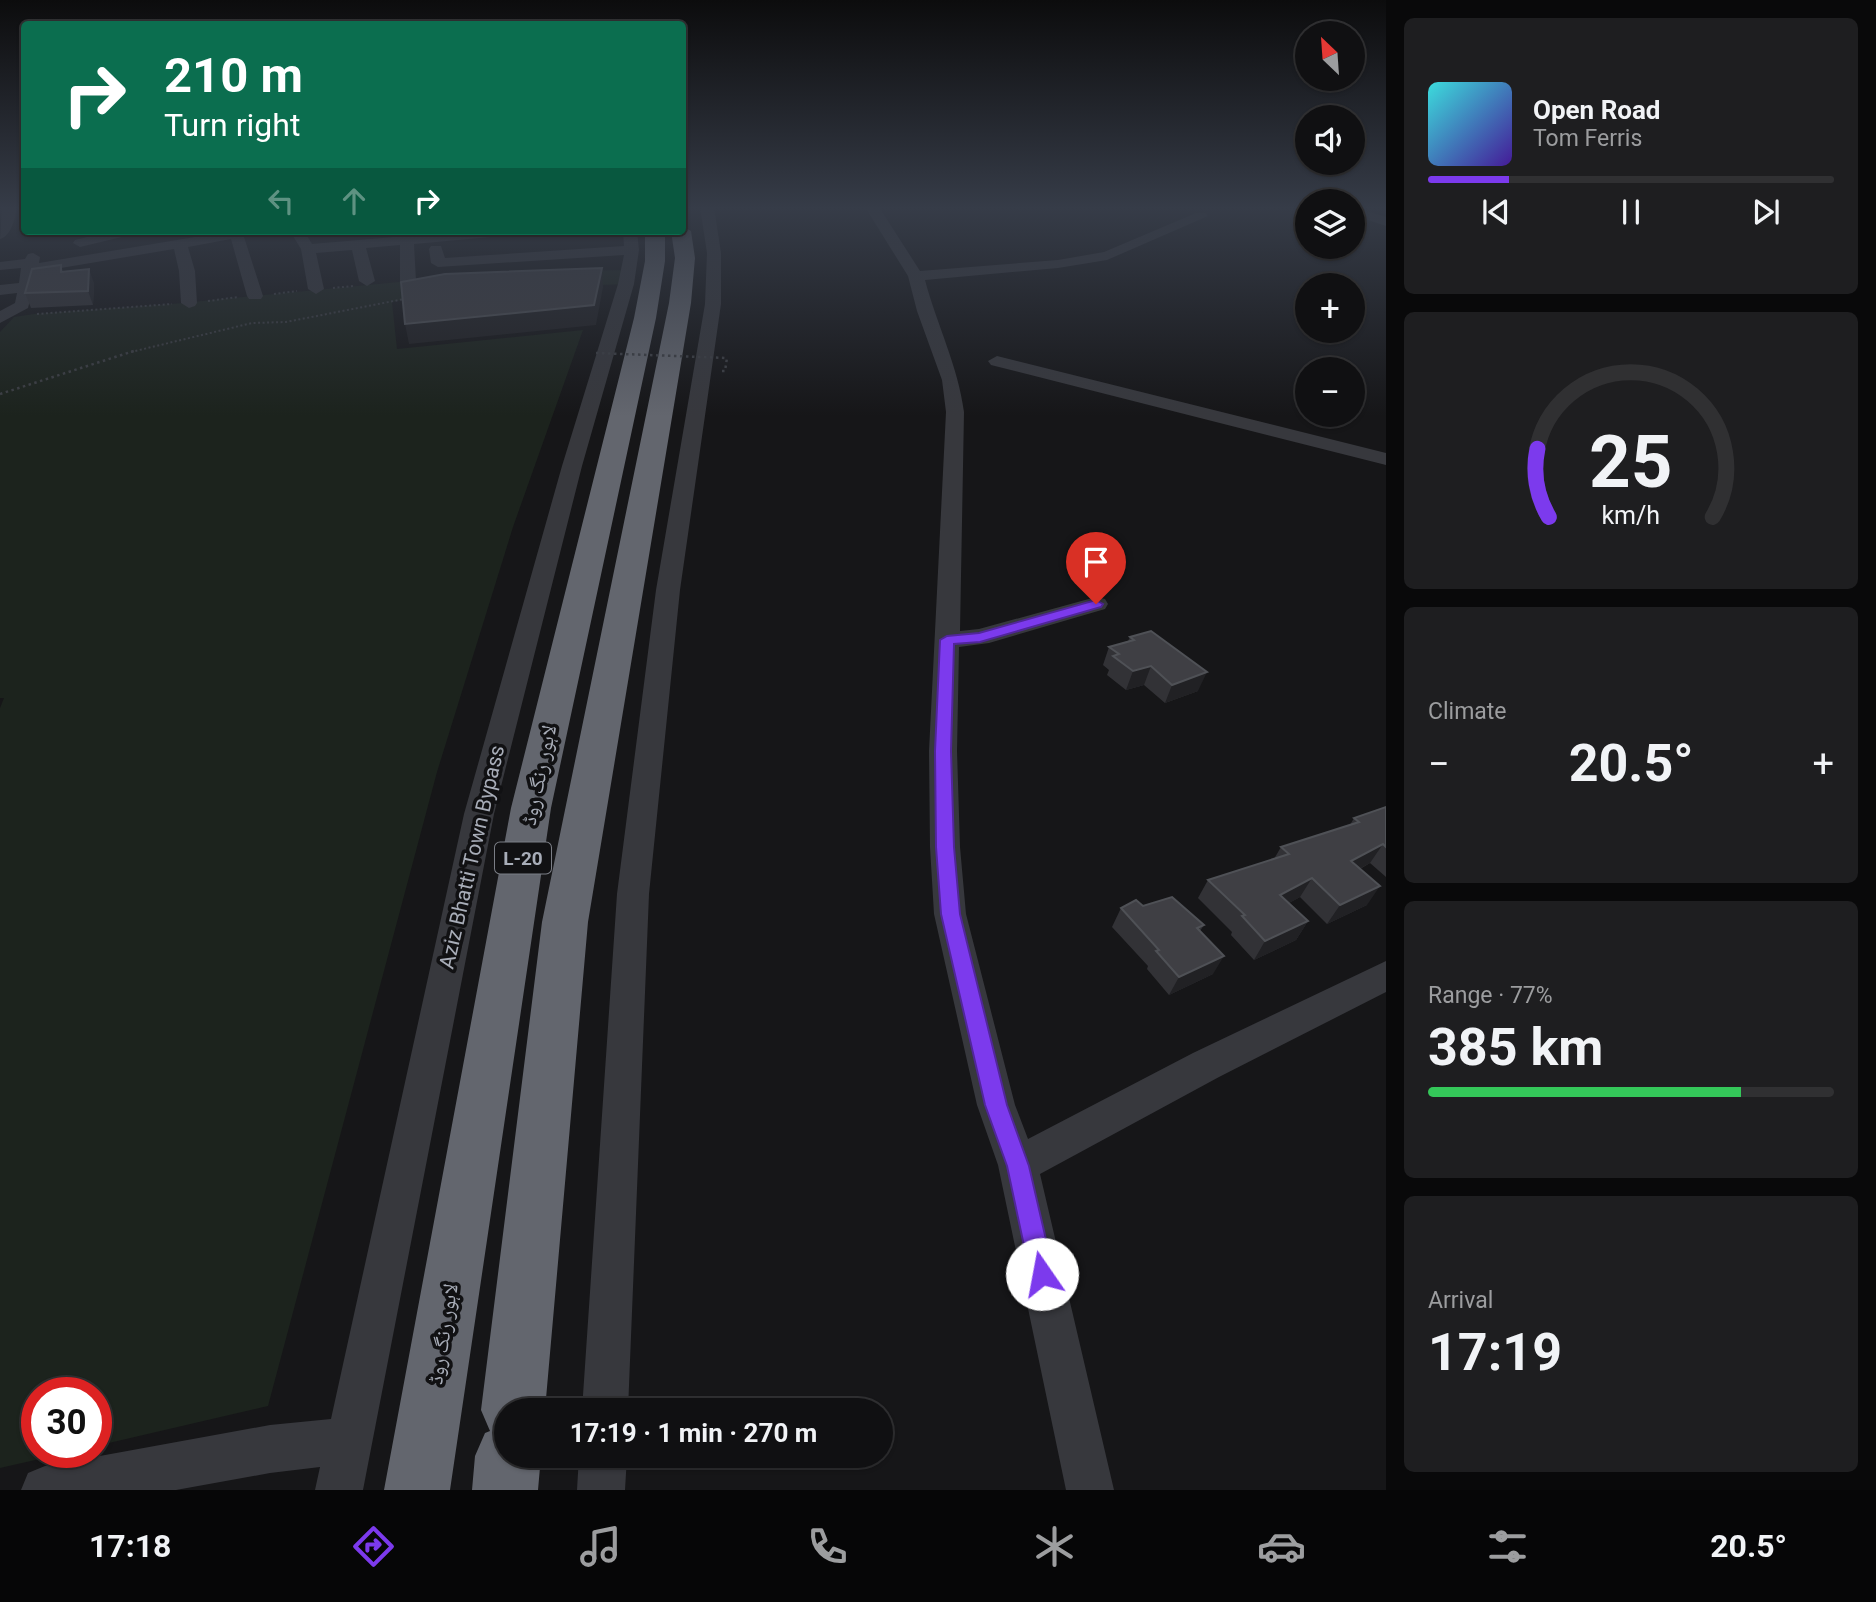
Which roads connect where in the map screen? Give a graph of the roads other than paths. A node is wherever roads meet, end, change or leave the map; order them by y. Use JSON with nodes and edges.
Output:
{"nodes":[{"id":1,"x":916,"y":276,"type":"edge"},
{"id":2,"x":28,"y":277,"type":"edge"},
{"id":3,"x":187,"y":277,"type":"edge"},
{"id":4,"x":249,"y":277,"type":"edge"},
{"id":5,"x":314,"y":277,"type":"edge"},
{"id":6,"x":366,"y":277,"type":"edge"},
{"id":7,"x":408,"y":277,"type":"edge"},
{"id":8,"x":628,"y":277,"type":"edge"},
{"id":9,"x":652,"y":277,"type":"edge"},
{"id":10,"x":683,"y":277,"type":"edge"},
{"id":11,"x":714,"y":277,"type":"edge"},
{"id":12,"x":367,"y":281,"type":"dead end"},
{"id":13,"x":408,"y":281,"type":"edge"},
{"id":14,"x":27,"y":287,"type":"junction"},
{"id":15,"x":0,"y":289,"type":"edge"},
{"id":16,"x":316,"y":289,"type":"dead end"},
{"id":17,"x":255,"y":296,"type":"dead end"},
{"id":18,"x":189,"y":303,"type":"dead end"},
{"id":19,"x":0,"y":318,"type":"edge"},
{"id":20,"x":997,"y":360,"type":"dead end"},
{"id":21,"x":1386,"y":459,"type":"edge"},
{"id":22,"x":1096,"y":604,"type":"dead end"},
{"id":23,"x":947,"y":640,"type":"junction"},
{"id":24,"x":1386,"y":976,"type":"edge"},
{"id":25,"x":1018,"y":1166,"type":"junction"},
{"id":26,"x":514,"y":1398,"type":"edge"},
{"id":27,"x":606,"y":1398,"type":"edge"},
{"id":28,"x":349,"y":1440,"type":"junction"},
{"id":29,"x":507,"y":1468,"type":"edge"},
{"id":30,"x":602,"y":1468,"type":"edge"},
{"id":31,"x":45,"y":1490,"type":"edge"},
{"id":32,"x":339,"y":1490,"type":"edge"},
{"id":33,"x":417,"y":1490,"type":"edge"},
{"id":34,"x":505,"y":1490,"type":"edge"},
{"id":35,"x":601,"y":1490,"type":"edge"},
{"id":36,"x":1090,"y":1490,"type":"edge"}],
"edges":[{"from":1,"to":23,"type":"street"},
{"from":2,"to":14,"type":"street"},
{"from":3,"to":18,"type":"street"},
{"from":4,"to":17,"type":"street"},
{"from":5,"to":16,"type":"street"},
{"from":6,"to":12,"type":"street"},
{"from":7,"to":13,"type":"street"},
{"from":8,"to":28,"type":"street","name":"Aziz Bhatti Town Bypass"},
{"from":9,"to":33,"type":"highway","name":"لاہور رنگ روڈ","number":"L-20"},
{"from":10,"to":26,"type":"highway","number":"L-20"},
{"from":11,"to":27,"type":"street"},
{"from":14,"to":15,"type":"street"},
{"from":14,"to":19,"type":"street"},
{"from":20,"to":21,"type":"street"},
{"from":22,"to":23,"type":"street"},
{"from":23,"to":25,"type":"street"},
{"from":24,"to":25,"type":"street"},
{"from":25,"to":36,"type":"street"},
{"from":28,"to":31,"type":"street"},
{"from":28,"to":32,"type":"street","name":"Aziz Bhatti Town Bypass"},
{"from":29,"to":34,"type":"highway"},
{"from":30,"to":35,"type":"street"}]}
